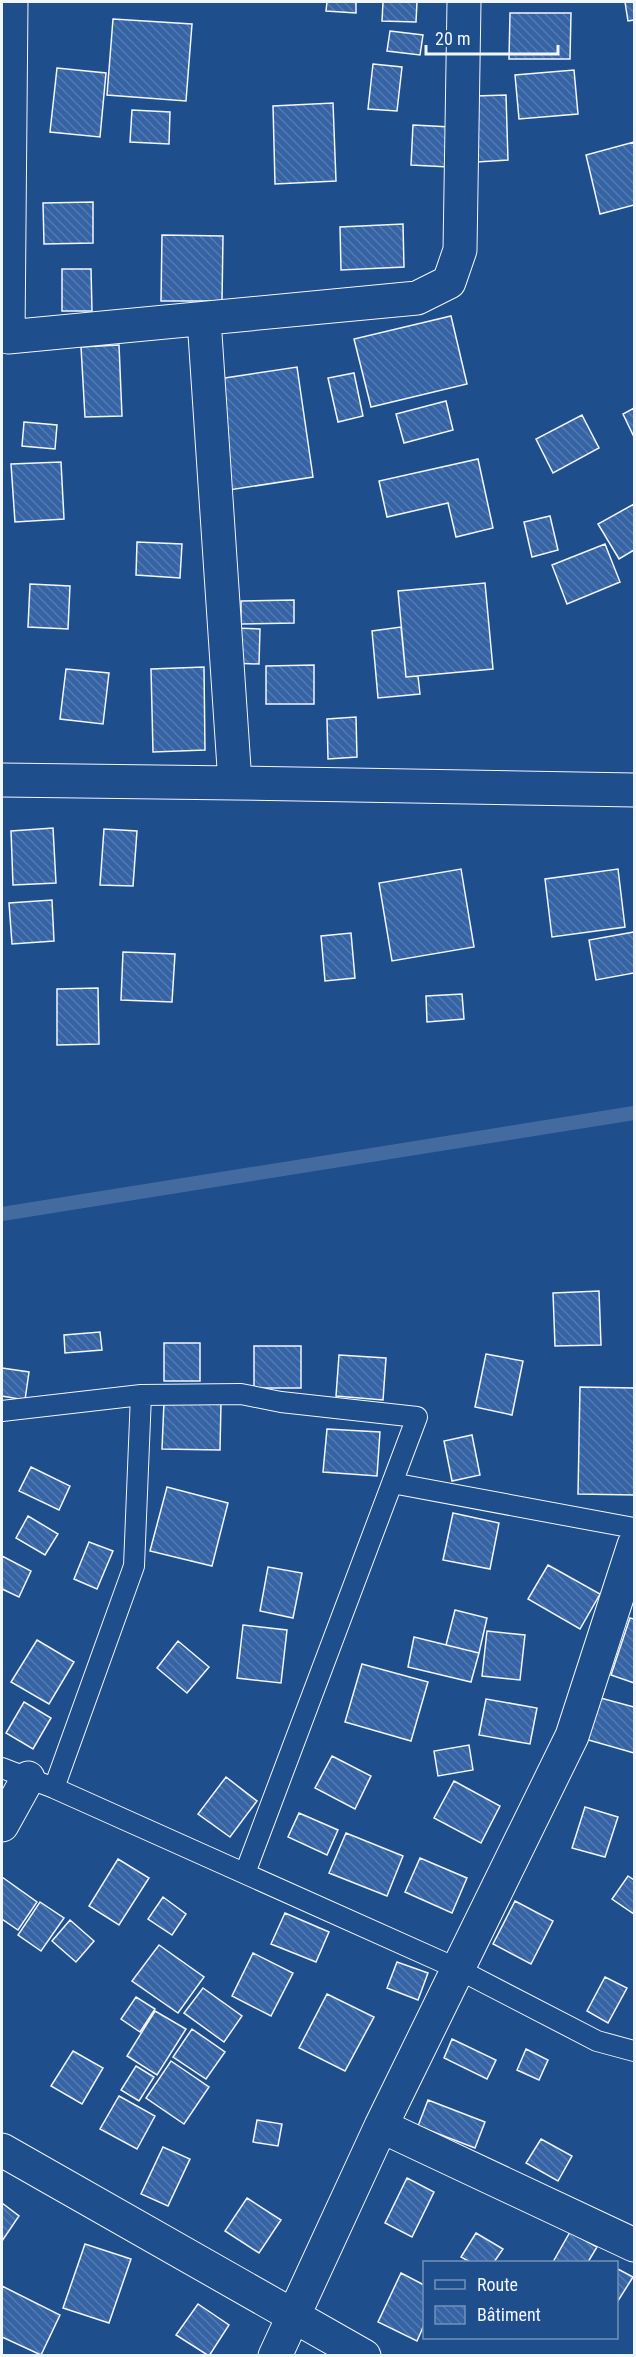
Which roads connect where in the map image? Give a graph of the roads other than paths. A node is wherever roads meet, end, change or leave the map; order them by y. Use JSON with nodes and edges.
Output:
{"nodes":[{"id":1,"x":11,"y":2,"type":"edge"},
{"id":2,"x":464,"y":2,"type":"edge"},
{"id":3,"x":204,"y":319,"type":"junction"},
{"id":4,"x":2,"y":780,"type":"edge"},
{"id":5,"x":235,"y":783,"type":"junction"},
{"id":6,"x":634,"y":790,"type":"edge"},
{"id":7,"x":141,"y":1395,"type":"junction"},
{"id":8,"x":2,"y":1411,"type":"edge"},
{"id":9,"x":392,"y":1483,"type":"junction"},
{"id":10,"x":634,"y":1528,"type":"edge"},
{"id":11,"x":634,"y":1545,"type":"edge"},
{"id":12,"x":28,"y":1778,"type":"edge"},
{"id":13,"x":2,"y":1825,"type":"edge"},
{"id":14,"x":245,"y":1873,"type":"junction"},
{"id":15,"x":459,"y":1969,"type":"junction"},
{"id":16,"x":634,"y":2051,"type":"edge"},
{"id":17,"x":381,"y":2126,"type":"junction"},
{"id":18,"x":2,"y":2150,"type":"edge"},
{"id":19,"x":634,"y":2246,"type":"edge"},
{"id":20,"x":294,"y":2315,"type":"junction"},
{"id":21,"x":275,"y":2355,"type":"edge"},
{"id":22,"x":364,"y":2355,"type":"edge"}],
"edges":[{"from":1,"to":3,"type":"street"},
{"from":2,"to":3,"type":"street"},
{"from":3,"to":5,"type":"street"},
{"from":4,"to":5,"type":"street"},
{"from":5,"to":6,"type":"street"},
{"from":7,"to":8,"type":"lane"},
{"from":7,"to":9,"type":"lane"},
{"from":7,"to":12,"type":"lane"},
{"from":9,"to":10,"type":"lane"},
{"from":9,"to":14,"type":"lane"},
{"from":11,"to":15,"type":"street"},
{"from":12,"to":13,"type":"street"},
{"from":12,"to":14,"type":"lane"},
{"from":14,"to":15,"type":"lane"},
{"from":15,"to":16,"type":"lane"},
{"from":15,"to":17,"type":"street"},
{"from":17,"to":19,"type":"street"},
{"from":17,"to":20,"type":"street"},
{"from":18,"to":20,"type":"street"},
{"from":20,"to":21,"type":"street"},
{"from":20,"to":22,"type":"street"}]}
